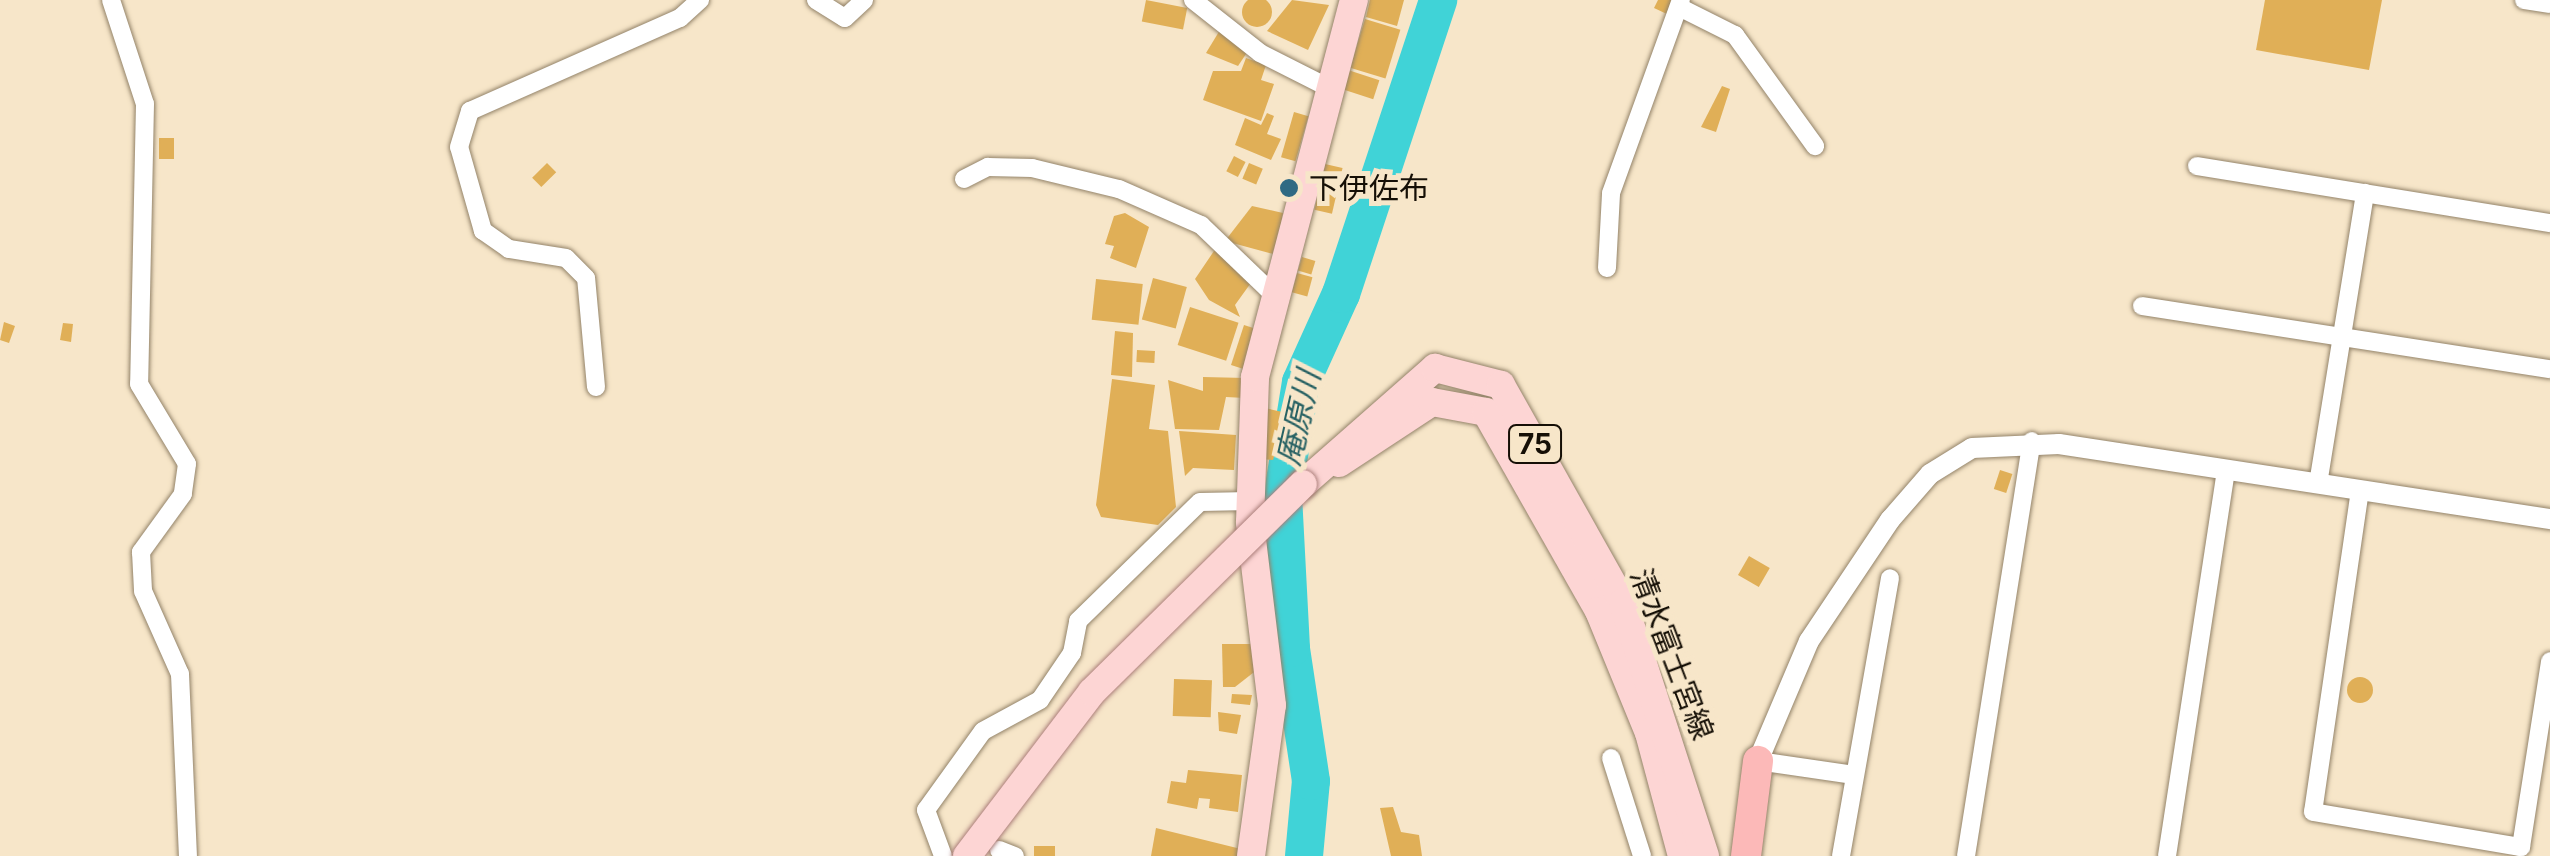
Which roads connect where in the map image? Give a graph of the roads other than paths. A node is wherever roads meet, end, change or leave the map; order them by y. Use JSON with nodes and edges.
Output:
{"nodes":[{"id":1,"x":111,"y":0,"type":"edge"},
{"id":2,"x":700,"y":0,"type":"edge"},
{"id":3,"x":816,"y":0,"type":"edge"},
{"id":4,"x":864,"y":0,"type":"edge"},
{"id":5,"x":1194,"y":0,"type":"edge"},
{"id":6,"x":1354,"y":0,"type":"edge"},
{"id":7,"x":2524,"y":0,"type":"edge"},
{"id":8,"x":1680,"y":4,"type":"edge"},
{"id":9,"x":2550,"y":4,"type":"edge"},
{"id":10,"x":1328,"y":88,"type":"junction"},
{"id":11,"x":1815,"y":146,"type":"dead end"},
{"id":12,"x":2197,"y":166,"type":"dead end"},
{"id":13,"x":964,"y":179,"type":"dead end"},
{"id":14,"x":2365,"y":193,"type":"junction"},
{"id":15,"x":2550,"y":223,"type":"edge"},
{"id":16,"x":1607,"y":268,"type":"dead end"},
{"id":17,"x":1275,"y":296,"type":"junction"},
{"id":18,"x":2142,"y":306,"type":"dead end"},
{"id":19,"x":2341,"y":337,"type":"junction"},
{"id":20,"x":2550,"y":369,"type":"edge"},
{"id":21,"x":596,"y":387,"type":"dead end"},
{"id":22,"x":2032,"y":442,"type":"junction"},
{"id":23,"x":2226,"y":470,"type":"junction"},
{"id":24,"x":2318,"y":484,"type":"junction"},
{"id":25,"x":2360,"y":490,"type":"junction"},
{"id":26,"x":1250,"y":501,"type":"junction"},
{"id":27,"x":2550,"y":519,"type":"edge"},
{"id":28,"x":1890,"y":578,"type":"dead end"},
{"id":29,"x":2550,"y":661,"type":"edge"},
{"id":30,"x":1659,"y":730,"type":"junction"},
{"id":31,"x":1611,"y":758,"type":"dead end"},
{"id":32,"x":1758,"y":760,"type":"junction"},
{"id":33,"x":1854,"y":775,"type":"junction"},
{"id":34,"x":188,"y":856,"type":"edge"},
{"id":35,"x":942,"y":856,"type":"edge"},
{"id":36,"x":967,"y":856,"type":"edge"},
{"id":37,"x":1251,"y":856,"type":"edge"},
{"id":38,"x":1642,"y":856,"type":"edge"},
{"id":39,"x":1682,"y":856,"type":"edge"},
{"id":40,"x":1705,"y":856,"type":"edge"},
{"id":41,"x":1746,"y":856,"type":"edge"},
{"id":42,"x":1763,"y":856,"type":"edge"},
{"id":43,"x":1842,"y":856,"type":"edge"},
{"id":44,"x":1966,"y":856,"type":"edge"},
{"id":45,"x":2166,"y":856,"type":"edge"}],
"edges":[{"from":1,"to":34,"type":"street"},
{"from":2,"to":21,"type":"street"},
{"from":3,"to":4,"type":"street"},
{"from":5,"to":10,"type":"street"},
{"from":6,"to":10,"type":"main road"},
{"from":7,"to":9,"type":"street"},
{"from":8,"to":11,"type":"street"},
{"from":8,"to":16,"type":"street"},
{"from":10,"to":17,"type":"main road"},
{"from":12,"to":14,"type":"street"},
{"from":13,"to":17,"type":"street"},
{"from":14,"to":15,"type":"street"},
{"from":14,"to":19,"type":"street"},
{"from":17,"to":26,"type":"main road"},
{"from":18,"to":19,"type":"street"},
{"from":19,"to":20,"type":"street"},
{"from":19,"to":24,"type":"street"},
{"from":22,"to":23,"type":"street"},
{"from":22,"to":32,"type":"street"},
{"from":22,"to":44,"type":"street"},
{"from":23,"to":24,"type":"street"},
{"from":23,"to":45,"type":"street"},
{"from":24,"to":25,"type":"street"},
{"from":25,"to":27,"type":"street"},
{"from":25,"to":29,"type":"street"},
{"from":26,"to":35,"type":"street"},
{"from":26,"to":37,"type":"main road"},
{"from":28,"to":33,"type":"street"},
{"from":30,"to":36,"type":"main road","name":"清水富士宮線","number":"75","bridge":true},
{"from":30,"to":39,"type":"main road","name":"清水富士宮線","number":"75"},
{"from":30,"to":40,"type":"main road","name":"清水富士宮線","number":"75"},
{"from":31,"to":38,"type":"street"},
{"from":32,"to":33,"type":"street"},
{"from":32,"to":41,"type":"highway"},
{"from":32,"to":42,"type":"highway"},
{"from":33,"to":43,"type":"street"}]}
